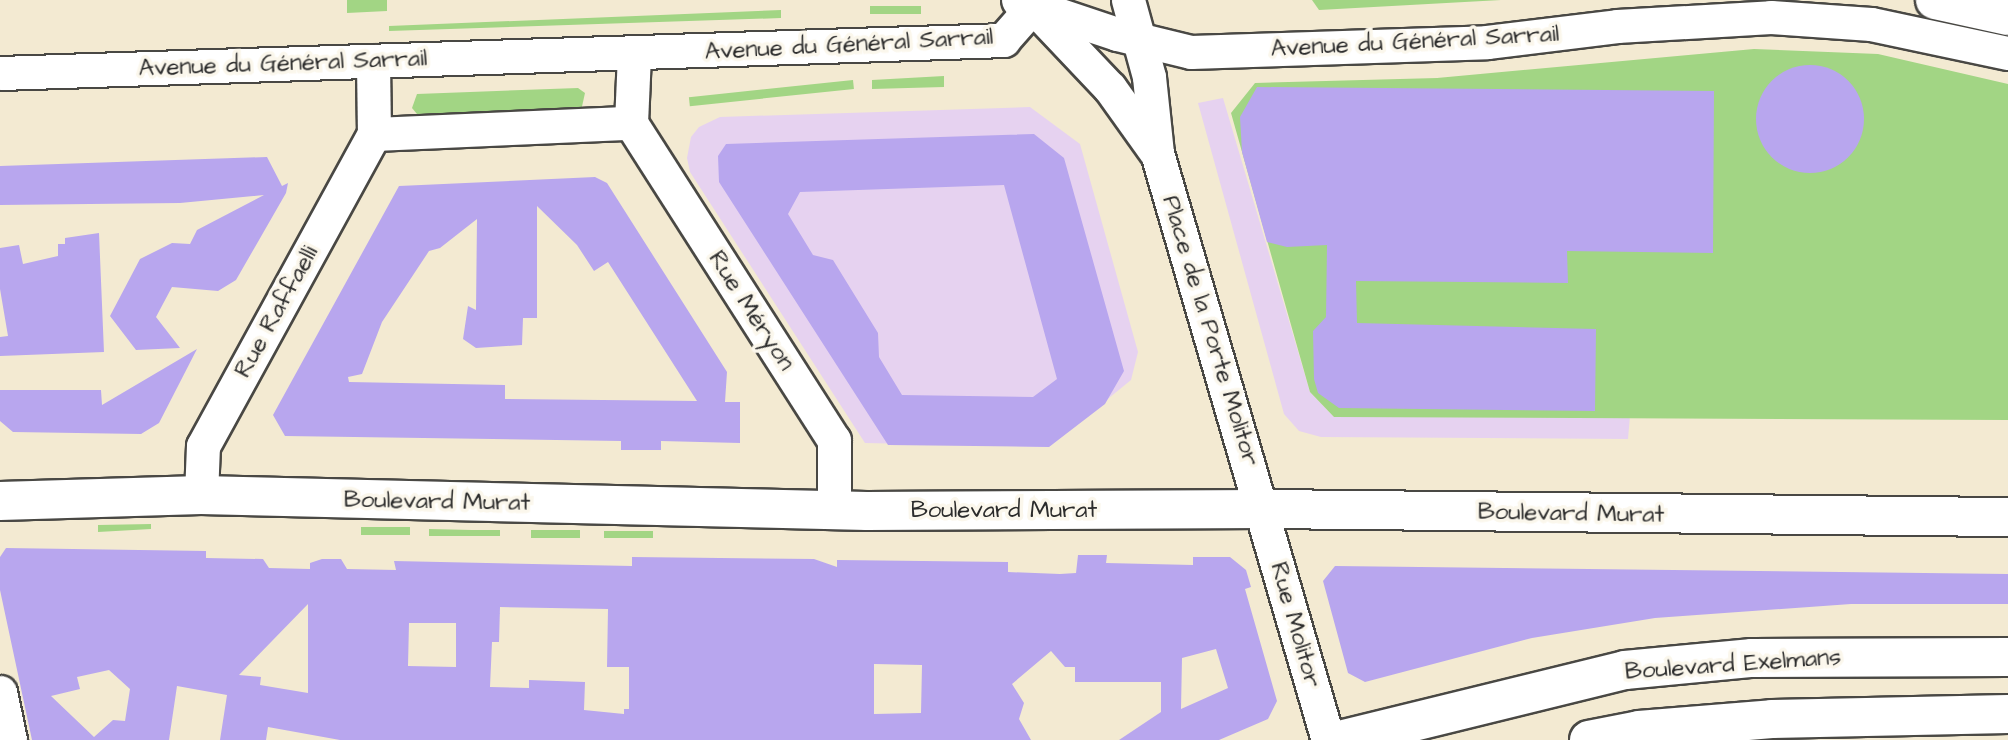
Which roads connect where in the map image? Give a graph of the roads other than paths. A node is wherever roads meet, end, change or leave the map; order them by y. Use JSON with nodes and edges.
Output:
{"nodes":[{"id":1,"x":1128,"y":0,"type":"edge"},
{"id":2,"x":1935,"y":0,"type":"edge"},
{"id":3,"x":1030,"y":2,"type":"edge"},
{"id":4,"x":2008,"y":16,"type":"edge"},
{"id":5,"x":1140,"y":40,"type":"junction"},
{"id":6,"x":2008,"y":53,"type":"edge"},
{"id":7,"x":634,"y":54,"type":"junction"},
{"id":8,"x":373,"y":61,"type":"junction"},
{"id":9,"x":0,"y":73,"type":"edge"},
{"id":10,"x":631,"y":123,"type":"junction"},
{"id":11,"x":374,"y":134,"type":"junction"},
{"id":12,"x":1157,"y":153,"type":"junction"},
{"id":13,"x":201,"y":495,"type":"junction"},
{"id":14,"x":0,"y":501,"type":"edge"},
{"id":15,"x":834,"y":509,"type":"junction"},
{"id":16,"x":1264,"y":509,"type":"junction"},
{"id":17,"x":2008,"y":517,"type":"edge"},
{"id":18,"x":2008,"y":657,"type":"edge"},
{"id":19,"x":0,"y":692,"type":"edge"},
{"id":20,"x":2008,"y":714,"type":"edge"},
{"id":21,"x":10,"y":740,"type":"edge"},
{"id":22,"x":1328,"y":740,"type":"edge"},
{"id":23,"x":1340,"y":740,"type":"edge"},
{"id":24,"x":1589,"y":740,"type":"edge"}],
"edges":[{"from":1,"to":5,"type":"street","name":"Place de la Porte Molitor"},
{"from":2,"to":4,"type":"main road"},
{"from":3,"to":5,"type":"street","name":"Avenue du Général Sarrail"},
{"from":3,"to":7,"type":"street","name":"Avenue du Général Sarrail"},
{"from":3,"to":12,"type":"street","name":"Place de la Porte Molitor"},
{"from":5,"to":6,"type":"street","name":"Avenue du Général Sarrail"},
{"from":5,"to":12,"type":"street","name":"Place de la Porte Molitor"},
{"from":7,"to":8,"type":"street","name":"Avenue du Général Sarrail"},
{"from":7,"to":10,"type":"street"},
{"from":8,"to":9,"type":"street","name":"Avenue du Général Sarrail"},
{"from":8,"to":11,"type":"street"},
{"from":10,"to":11,"type":"street"},
{"from":10,"to":15,"type":"street","name":"Rue Méryon"},
{"from":11,"to":13,"type":"street","name":"Rue Raffaelli"},
{"from":12,"to":16,"type":"street","name":"Place de la Porte Molitor"},
{"from":13,"to":14,"type":"main road","name":"Boulevard Murat"},
{"from":13,"to":15,"type":"main road","name":"Boulevard Murat"},
{"from":15,"to":16,"type":"main road","name":"Boulevard Murat"},
{"from":16,"to":17,"type":"main road","name":"Boulevard Murat"},
{"from":16,"to":22,"type":"street","name":"Rue Molitor"},
{"from":18,"to":23,"type":"main road","name":"Boulevard Exelmans"},
{"from":19,"to":21,"type":"street"},
{"from":20,"to":24,"type":"main road"}]}
